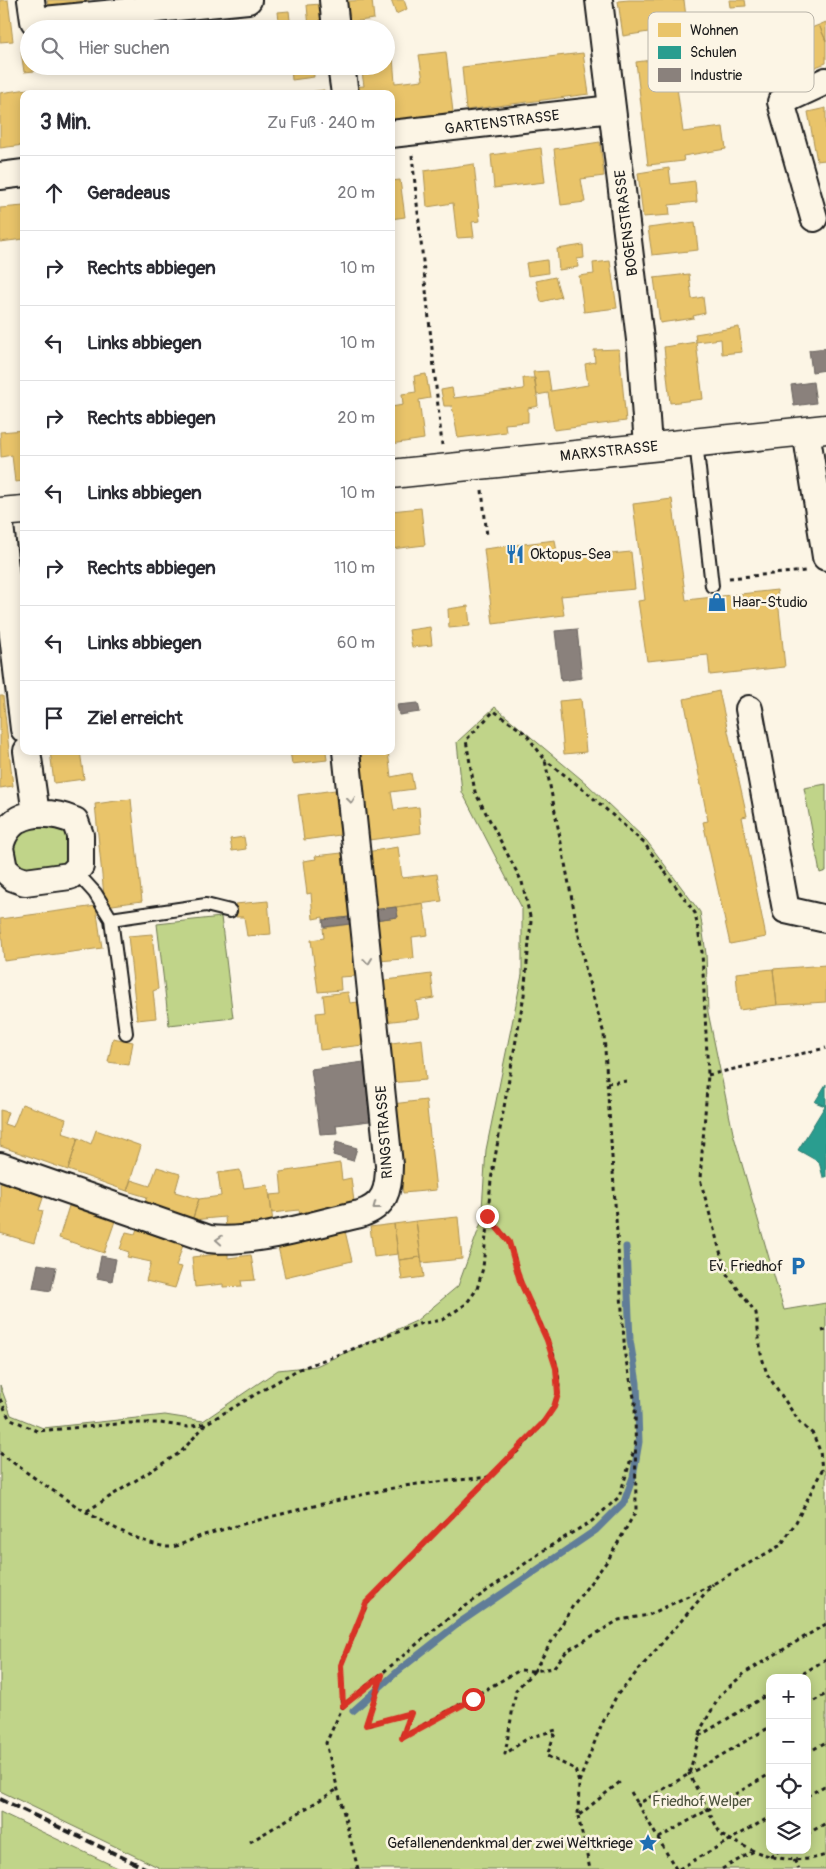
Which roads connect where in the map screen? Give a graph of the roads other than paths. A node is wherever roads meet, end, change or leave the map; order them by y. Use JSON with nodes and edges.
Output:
{"nodes":[{"id":1,"x":31,"y":0,"type":"edge"},
{"id":2,"x":248,"y":0,"type":"edge"},
{"id":3,"x":333,"y":0,"type":"edge"},
{"id":4,"x":599,"y":0,"type":"edge"},
{"id":5,"x":34,"y":20,"type":"edge"},
{"id":6,"x":44,"y":20,"type":"edge"},
{"id":7,"x":335,"y":20,"type":"edge"},
{"id":8,"x":342,"y":75,"type":"edge"},
{"id":9,"x":826,"y":81,"type":"edge"},
{"id":10,"x":814,"y":87,"type":"edge"},
{"id":11,"x":344,"y":90,"type":"edge"},
{"id":12,"x":802,"y":92,"type":"edge"},
{"id":13,"x":612,"y":109,"type":"junction"},
{"id":14,"x":401,"y":133,"type":"edge"},
{"id":15,"x":20,"y":174,"type":"edge"},
{"id":16,"x":0,"y":176,"type":"edge"},
{"id":17,"x":814,"y":218,"type":"dead end"},
{"id":18,"x":816,"y":430,"type":"edge"},
{"id":19,"x":696,"y":442,"type":"junction"},
{"id":20,"x":648,"y":446,"type":"junction"},
{"id":21,"x":395,"y":474,"type":"edge"},
{"id":22,"x":20,"y":510,"type":"edge"},
{"id":23,"x":0,"y":512,"type":"edge"},
{"id":24,"x":0,"y":525,"type":"edge"},
{"id":25,"x":817,"y":564,"type":"edge"},
{"id":26,"x":712,"y":583,"type":"road end"},
{"id":27,"x":20,"y":695,"type":"edge"},
{"id":28,"x":749,"y":710,"type":"dead end"},
{"id":29,"x":28,"y":755,"type":"edge"},
{"id":30,"x":346,"y":755,"type":"edge"},
{"id":31,"x":36,"y":814,"type":"junction"},
{"id":32,"x":0,"y":847,"type":"edge"},
{"id":33,"x":76,"y":872,"type":"junction"},
{"id":34,"x":230,"y":911,"type":"dead end"},
{"id":35,"x":111,"y":919,"type":"junction"},
{"id":36,"x":826,"y":919,"type":"edge"},
{"id":37,"x":126,"y":1033,"type":"dead end"},
{"id":38,"x":0,"y":1166,"type":"edge"}],
"edges":[{"from":1,"to":5,"type":"street"},
{"from":2,"to":6,"type":"street"},
{"from":3,"to":7,"type":"street"},
{"from":4,"to":13,"type":"street","name":"BOGENSTRASSE"},
{"from":8,"to":11,"type":"street"},
{"from":9,"to":10,"type":"street"},
{"from":12,"to":17,"type":"street"},
{"from":13,"to":14,"type":"street","name":"GARTENSTRASSE"},
{"from":13,"to":20,"type":"street","name":"BOGENSTRASSE"},
{"from":15,"to":16,"type":"street"},
{"from":18,"to":19,"type":"street","name":"MARXSTRASSE"},
{"from":18,"to":25,"type":"street"},
{"from":19,"to":20,"type":"street","name":"MARXSTRASSE"},
{"from":19,"to":26,"type":"lane"},
{"from":20,"to":21,"type":"street","name":"MARXSTRASSE"},
{"from":22,"to":23,"type":"street"},
{"from":24,"to":27,"type":"street"},
{"from":28,"to":36,"type":"street"},
{"from":29,"to":31,"type":"street"},
{"from":30,"to":38,"type":"street","name":"RINGSTRASSE","one_way":true},
{"from":31,"to":32,"type":"street"},
{"from":31,"to":33,"type":"street"},
{"from":32,"to":33,"type":"street"},
{"from":33,"to":35,"type":"lane"},
{"from":34,"to":35,"type":"lane"},
{"from":35,"to":37,"type":"lane"}]}
